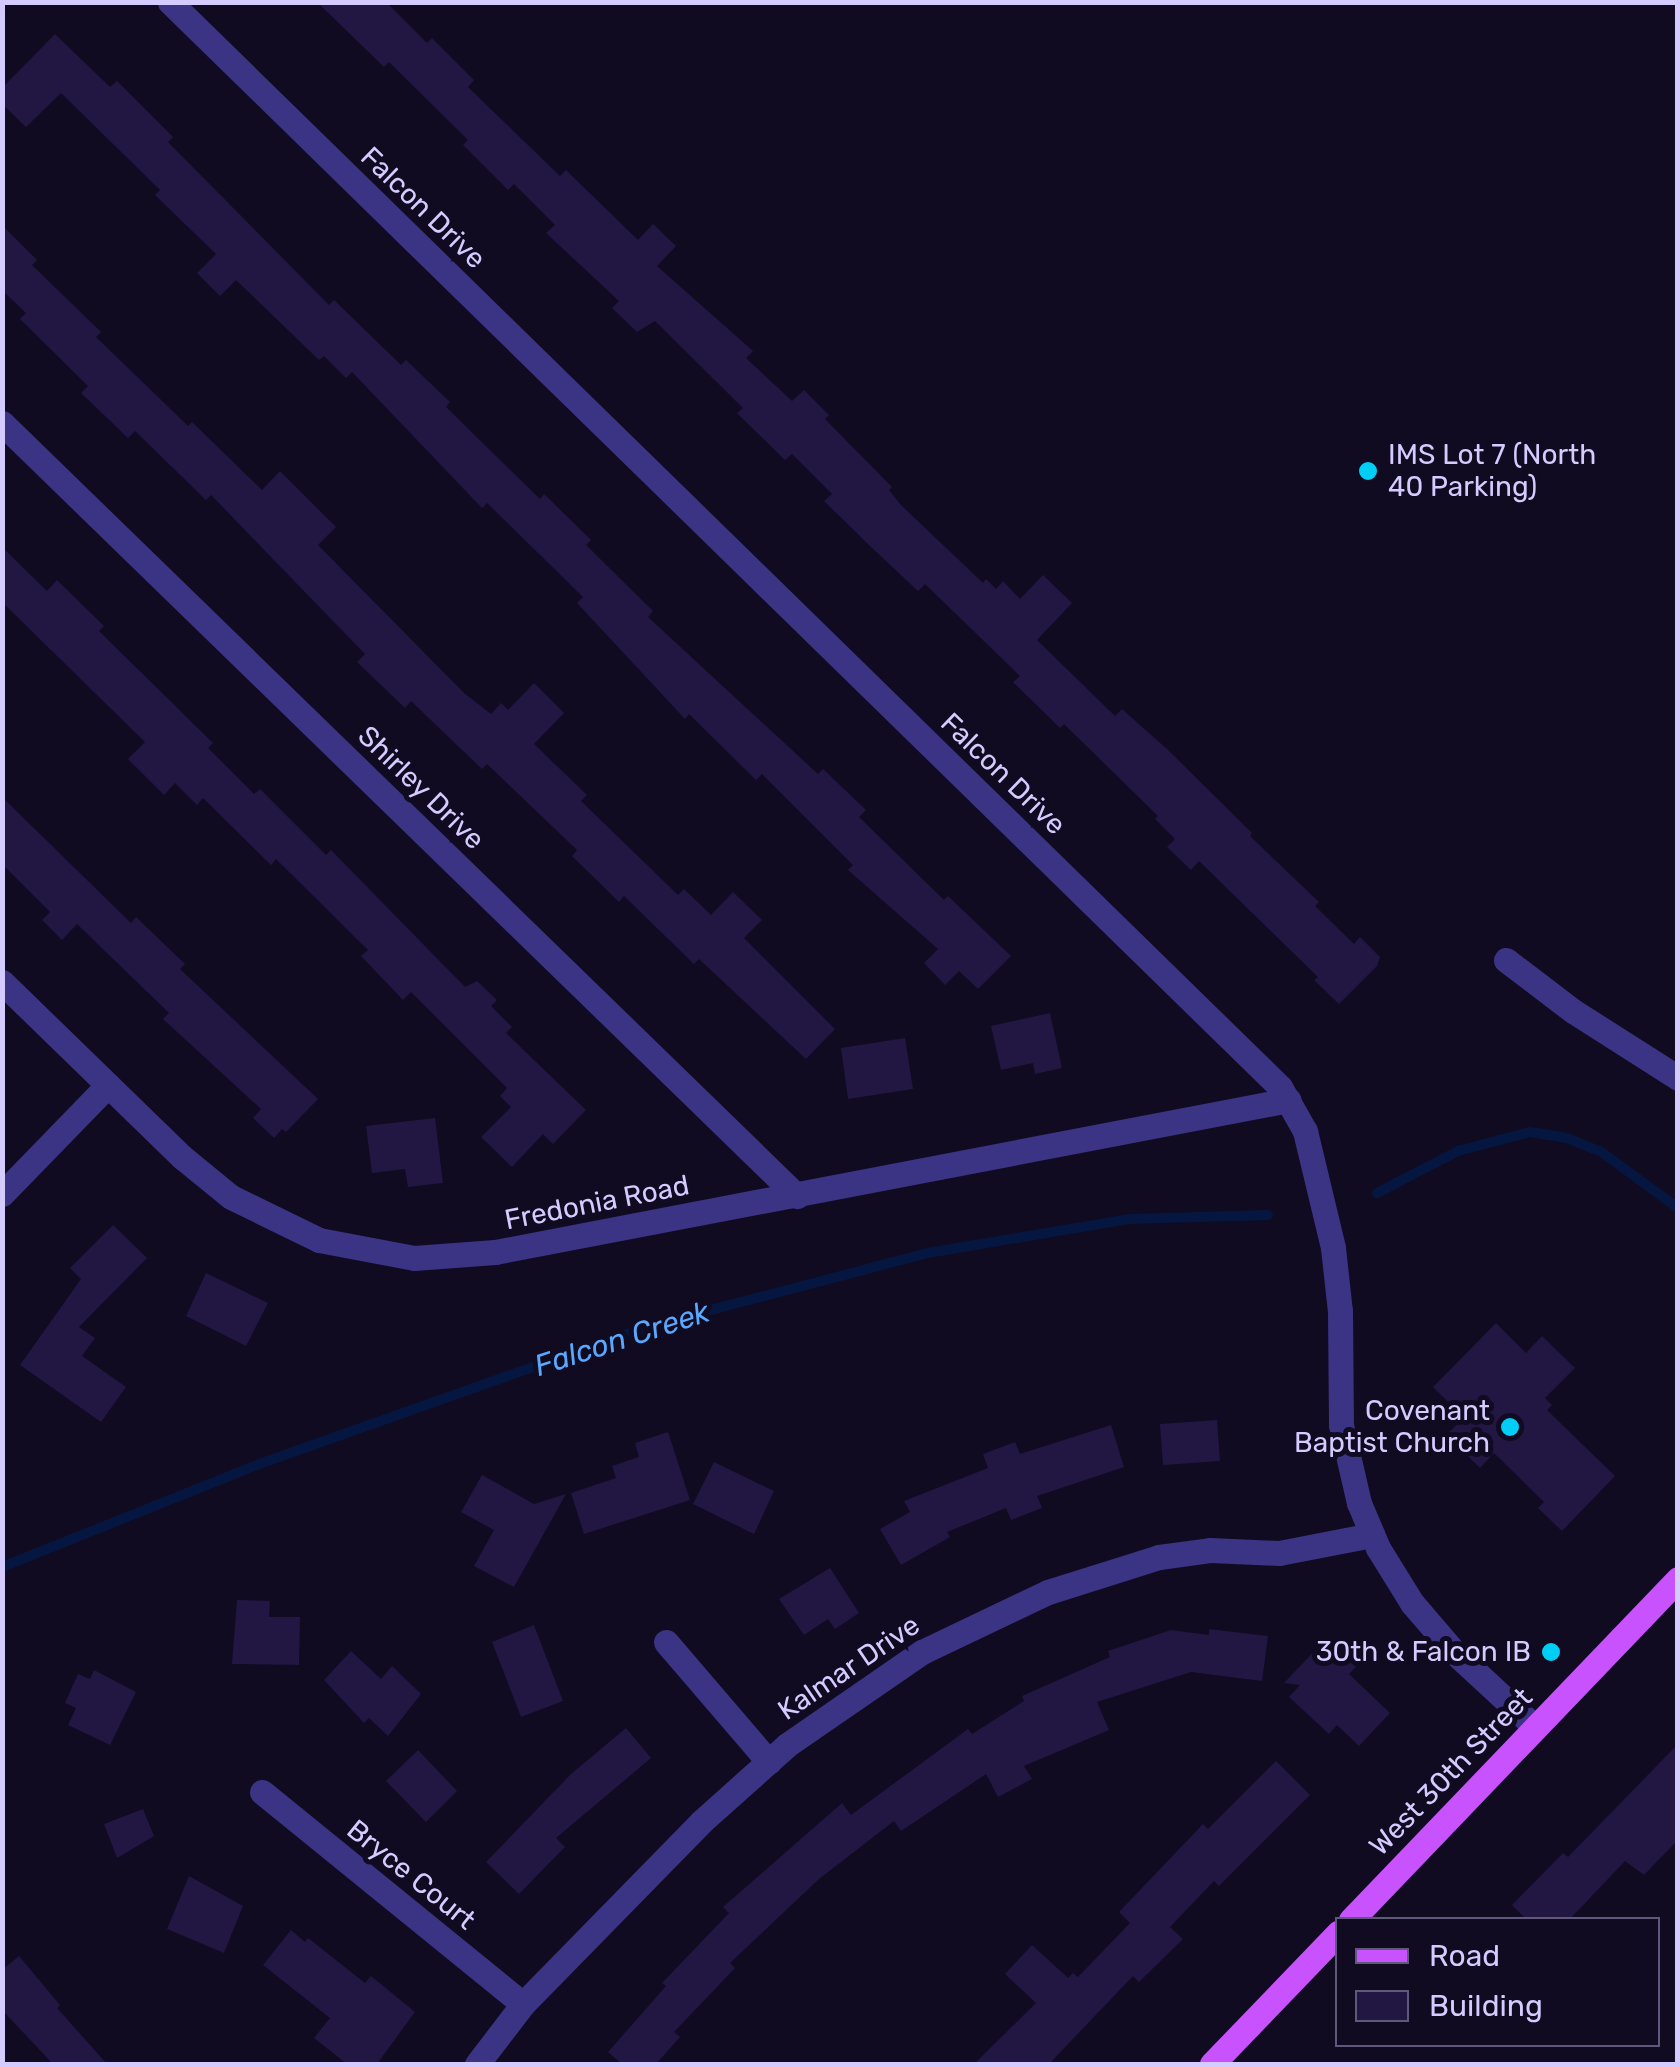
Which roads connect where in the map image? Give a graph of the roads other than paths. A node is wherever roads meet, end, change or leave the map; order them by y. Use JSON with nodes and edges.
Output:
{"nodes":[{"id":1,"x":170,"y":2,"type":"edge"},
{"id":2,"x":2,"y":423,"type":"edge"},
{"id":3,"x":1506,"y":960,"type":"dead end"},
{"id":4,"x":2,"y":982,"type":"edge"},
{"id":5,"x":1678,"y":1078,"type":"edge"},
{"id":6,"x":108,"y":1085,"type":"junction"},
{"id":7,"x":1289,"y":1100,"type":"junction"},
{"id":8,"x":2,"y":1194,"type":"edge"},
{"id":9,"x":797,"y":1196,"type":"junction"},
{"id":10,"x":1372,"y":1535,"type":"junction"},
{"id":11,"x":1678,"y":1579,"type":"edge"},
{"id":12,"x":666,"y":1642,"type":"dead end"},
{"id":13,"x":1535,"y":1727,"type":"junction"},
{"id":14,"x":770,"y":1762,"type":"junction"},
{"id":15,"x":262,"y":1792,"type":"dead end"},
{"id":16,"x":1354,"y":1917,"type":"edge"},
{"id":17,"x":1335,"y":1936,"type":"edge"},
{"id":18,"x":523,"y":2004,"type":"junction"},
{"id":19,"x":477,"y":2064,"type":"edge"},
{"id":20,"x":1212,"y":2064,"type":"edge"}],
"edges":[{"from":1,"to":7,"type":"street","name":"Falcon Drive"},
{"from":2,"to":9,"type":"street","name":"Shirley Drive"},
{"from":3,"to":5,"type":"street"},
{"from":4,"to":6,"type":"street","name":"Fredonia Road"},
{"from":6,"to":8,"type":"street"},
{"from":6,"to":9,"type":"street","name":"Fredonia Road"},
{"from":7,"to":9,"type":"street","name":"Fredonia Road"},
{"from":7,"to":10,"type":"street","name":"Falcon Drive"},
{"from":10,"to":13,"type":"street","name":"Falcon Drive"},
{"from":10,"to":14,"type":"street","name":"Kalmar Drive"},
{"from":11,"to":13,"type":"main road","name":"West 30th Street"},
{"from":12,"to":14,"type":"street"},
{"from":13,"to":16,"type":"main road","name":"West 30th Street"},
{"from":14,"to":18,"type":"street","name":"Kalmar Drive"},
{"from":15,"to":18,"type":"street","name":"Bryce Court"},
{"from":17,"to":20,"type":"main road"},
{"from":18,"to":19,"type":"street","name":"Kalmar Drive"}]}
